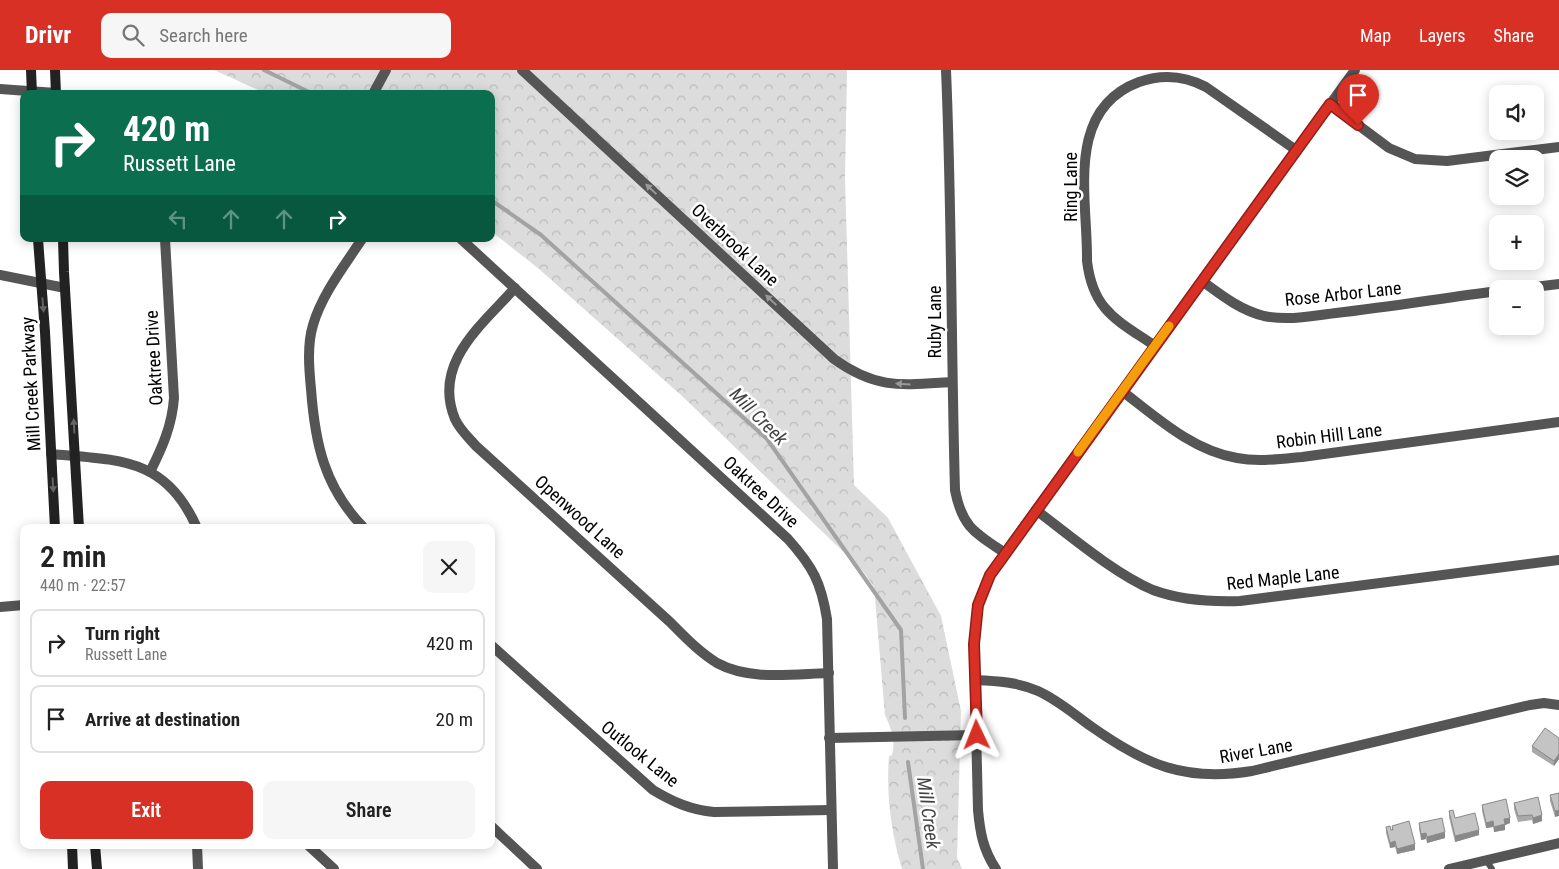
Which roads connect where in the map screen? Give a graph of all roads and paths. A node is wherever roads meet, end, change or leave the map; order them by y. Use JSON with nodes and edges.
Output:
{"nodes":[{"id":1,"x":31,"y":70,"type":"edge"},
{"id":2,"x":55,"y":70,"type":"edge"},
{"id":3,"x":386,"y":70,"type":"edge"},
{"id":4,"x":522,"y":70,"type":"edge"},
{"id":5,"x":946,"y":70,"type":"edge"},
{"id":6,"x":1355,"y":70,"type":"edge"},
{"id":7,"x":0,"y":89,"type":"edge"},
{"id":8,"x":32,"y":90,"type":"edge"},
{"id":9,"x":56,"y":90,"type":"edge"},
{"id":10,"x":375,"y":90,"type":"edge"},
{"id":11,"x":20,"y":91,"type":"edge"},
{"id":12,"x":1330,"y":104,"type":"junction"},
{"id":13,"x":1559,"y":147,"type":"edge"},
{"id":14,"x":1296,"y":150,"type":"junction"},
{"id":15,"x":38,"y":242,"type":"edge"},
{"id":16,"x":63,"y":242,"type":"edge"},
{"id":17,"x":165,"y":242,"type":"edge"},
{"id":18,"x":360,"y":242,"type":"edge"},
{"id":19,"x":464,"y":242,"type":"edge"},
{"id":20,"x":0,"y":275,"type":"edge"},
{"id":21,"x":1202,"y":281,"type":"junction"},
{"id":22,"x":41,"y":283,"type":"junction"},
{"id":23,"x":1559,"y":284,"type":"edge"},
{"id":24,"x":1544,"y":286,"type":"edge"},
{"id":25,"x":65,"y":288,"type":"junction"},
{"id":26,"x":516,"y":288,"type":"junction"},
{"id":27,"x":1489,"y":292,"type":"edge"},
{"id":28,"x":1155,"y":346,"type":"junction"},
{"id":29,"x":952,"y":382,"type":"junction"},
{"id":30,"x":1122,"y":391,"type":"junction"},
{"id":31,"x":1559,"y":422,"type":"edge"},
{"id":32,"x":51,"y":454,"type":"junction"},
{"id":33,"x":75,"y":456,"type":"junction"},
{"id":34,"x":150,"y":472,"type":"junction"},
{"id":35,"x":1036,"y":510,"type":"junction"},
{"id":36,"x":55,"y":524,"type":"edge"},
{"id":37,"x":79,"y":524,"type":"edge"},
{"id":38,"x":195,"y":524,"type":"edge"},
{"id":39,"x":361,"y":524,"type":"edge"},
{"id":40,"x":1005,"y":553,"type":"junction"},
{"id":41,"x":1559,"y":560,"type":"edge"},
{"id":42,"x":20,"y":605,"type":"edge"},
{"id":43,"x":0,"y":607,"type":"edge"},
{"id":44,"x":495,"y":649,"type":"edge"},
{"id":45,"x":829,"y":673,"type":"junction"},
{"id":46,"x":975,"y":680,"type":"junction"},
{"id":47,"x":1559,"y":705,"type":"edge"},
{"id":48,"x":977,"y":735,"type":"junction"},
{"id":49,"x":829,"y":738,"type":"junction"},
{"id":50,"x":831,"y":810,"type":"junction"},
{"id":51,"x":495,"y":830,"type":"edge"},
{"id":52,"x":1559,"y":842,"type":"edge"},
{"id":53,"x":72,"y":849,"type":"edge"},
{"id":54,"x":95,"y":849,"type":"edge"},
{"id":55,"x":197,"y":849,"type":"edge"},
{"id":56,"x":312,"y":849,"type":"edge"},
{"id":57,"x":1489,"y":864,"type":"edge"},
{"id":58,"x":73,"y":869,"type":"edge"},
{"id":59,"x":96,"y":869,"type":"edge"},
{"id":60,"x":198,"y":869,"type":"edge"},
{"id":61,"x":334,"y":869,"type":"edge"},
{"id":62,"x":538,"y":869,"type":"edge"},
{"id":63,"x":832,"y":869,"type":"edge"},
{"id":64,"x":996,"y":869,"type":"edge"},
{"id":65,"x":1449,"y":869,"type":"edge"}],
"edges":[{"from":1,"to":8,"type":"main road"},
{"from":2,"to":9,"type":"main road"},
{"from":3,"to":10,"type":"street"},
{"from":29,"to":4,"type":"street","name":"Overbrook Lane","one_way":true},
{"from":5,"to":29,"type":"street","name":"Ruby Lane"},
{"from":6,"to":12,"type":"street"},
{"from":7,"to":11,"type":"street"},
{"from":12,"to":13,"type":"street"},
{"from":12,"to":14,"type":"street"},
{"from":14,"to":21,"type":"street"},
{"from":14,"to":28,"type":"street","name":"Ring Lane"},
{"from":15,"to":22,"type":"main road","name":"Mill Creek Parkway"},
{"from":16,"to":25,"type":"main road"},
{"from":17,"to":34,"type":"street","name":"Oaktree Drive"},
{"from":18,"to":39,"type":"street"},
{"from":19,"to":26,"type":"street","name":"Oaktree Drive"},
{"from":20,"to":22,"type":"street"},
{"from":21,"to":27,"type":"street","name":"Rose Arbor Lane"},
{"from":21,"to":28,"type":"street"},
{"from":22,"to":25,"type":"street"},
{"from":22,"to":32,"type":"main road","name":"Mill Creek Parkway","one_way":true},
{"from":23,"to":24,"type":"street"},
{"from":33,"to":25,"type":"main road","one_way":true},
{"from":26,"to":45,"type":"street","name":"Oaktree Drive"},
{"from":26,"to":45,"type":"street","name":"Openwood Lane"},
{"from":28,"to":30,"type":"street"},
{"from":29,"to":40,"type":"street","name":"Ruby Lane"},
{"from":30,"to":31,"type":"street","name":"Robin Hill Lane"},
{"from":30,"to":35,"type":"street"},
{"from":32,"to":33,"type":"street"},
{"from":32,"to":36,"type":"main road","name":"Mill Creek Parkway","one_way":true},
{"from":33,"to":34,"type":"street"},
{"from":33,"to":37,"type":"main road"},
{"from":34,"to":38,"type":"street"},
{"from":35,"to":40,"type":"street"},
{"from":35,"to":41,"type":"street","name":"Red Maple Lane"},
{"from":40,"to":46,"type":"street"},
{"from":42,"to":43,"type":"street"},
{"from":44,"to":50,"type":"street","name":"Outlook Lane"},
{"from":45,"to":49,"type":"street","name":"Oaktree Drive"},
{"from":46,"to":47,"type":"street","name":"River Lane"},
{"from":46,"to":48,"type":"street"},
{"from":48,"to":49,"type":"street"},
{"from":48,"to":64,"type":"street"},
{"from":49,"to":50,"type":"street","name":"Oaktree Drive"},
{"from":50,"to":63,"type":"street","name":"Oaktree Drive"},
{"from":51,"to":62,"type":"street"},
{"from":52,"to":57,"type":"street"},
{"from":53,"to":58,"type":"main road"},
{"from":54,"to":59,"type":"main road"},
{"from":55,"to":60,"type":"street"},
{"from":56,"to":61,"type":"street"},
{"from":57,"to":65,"type":"street"}]}
